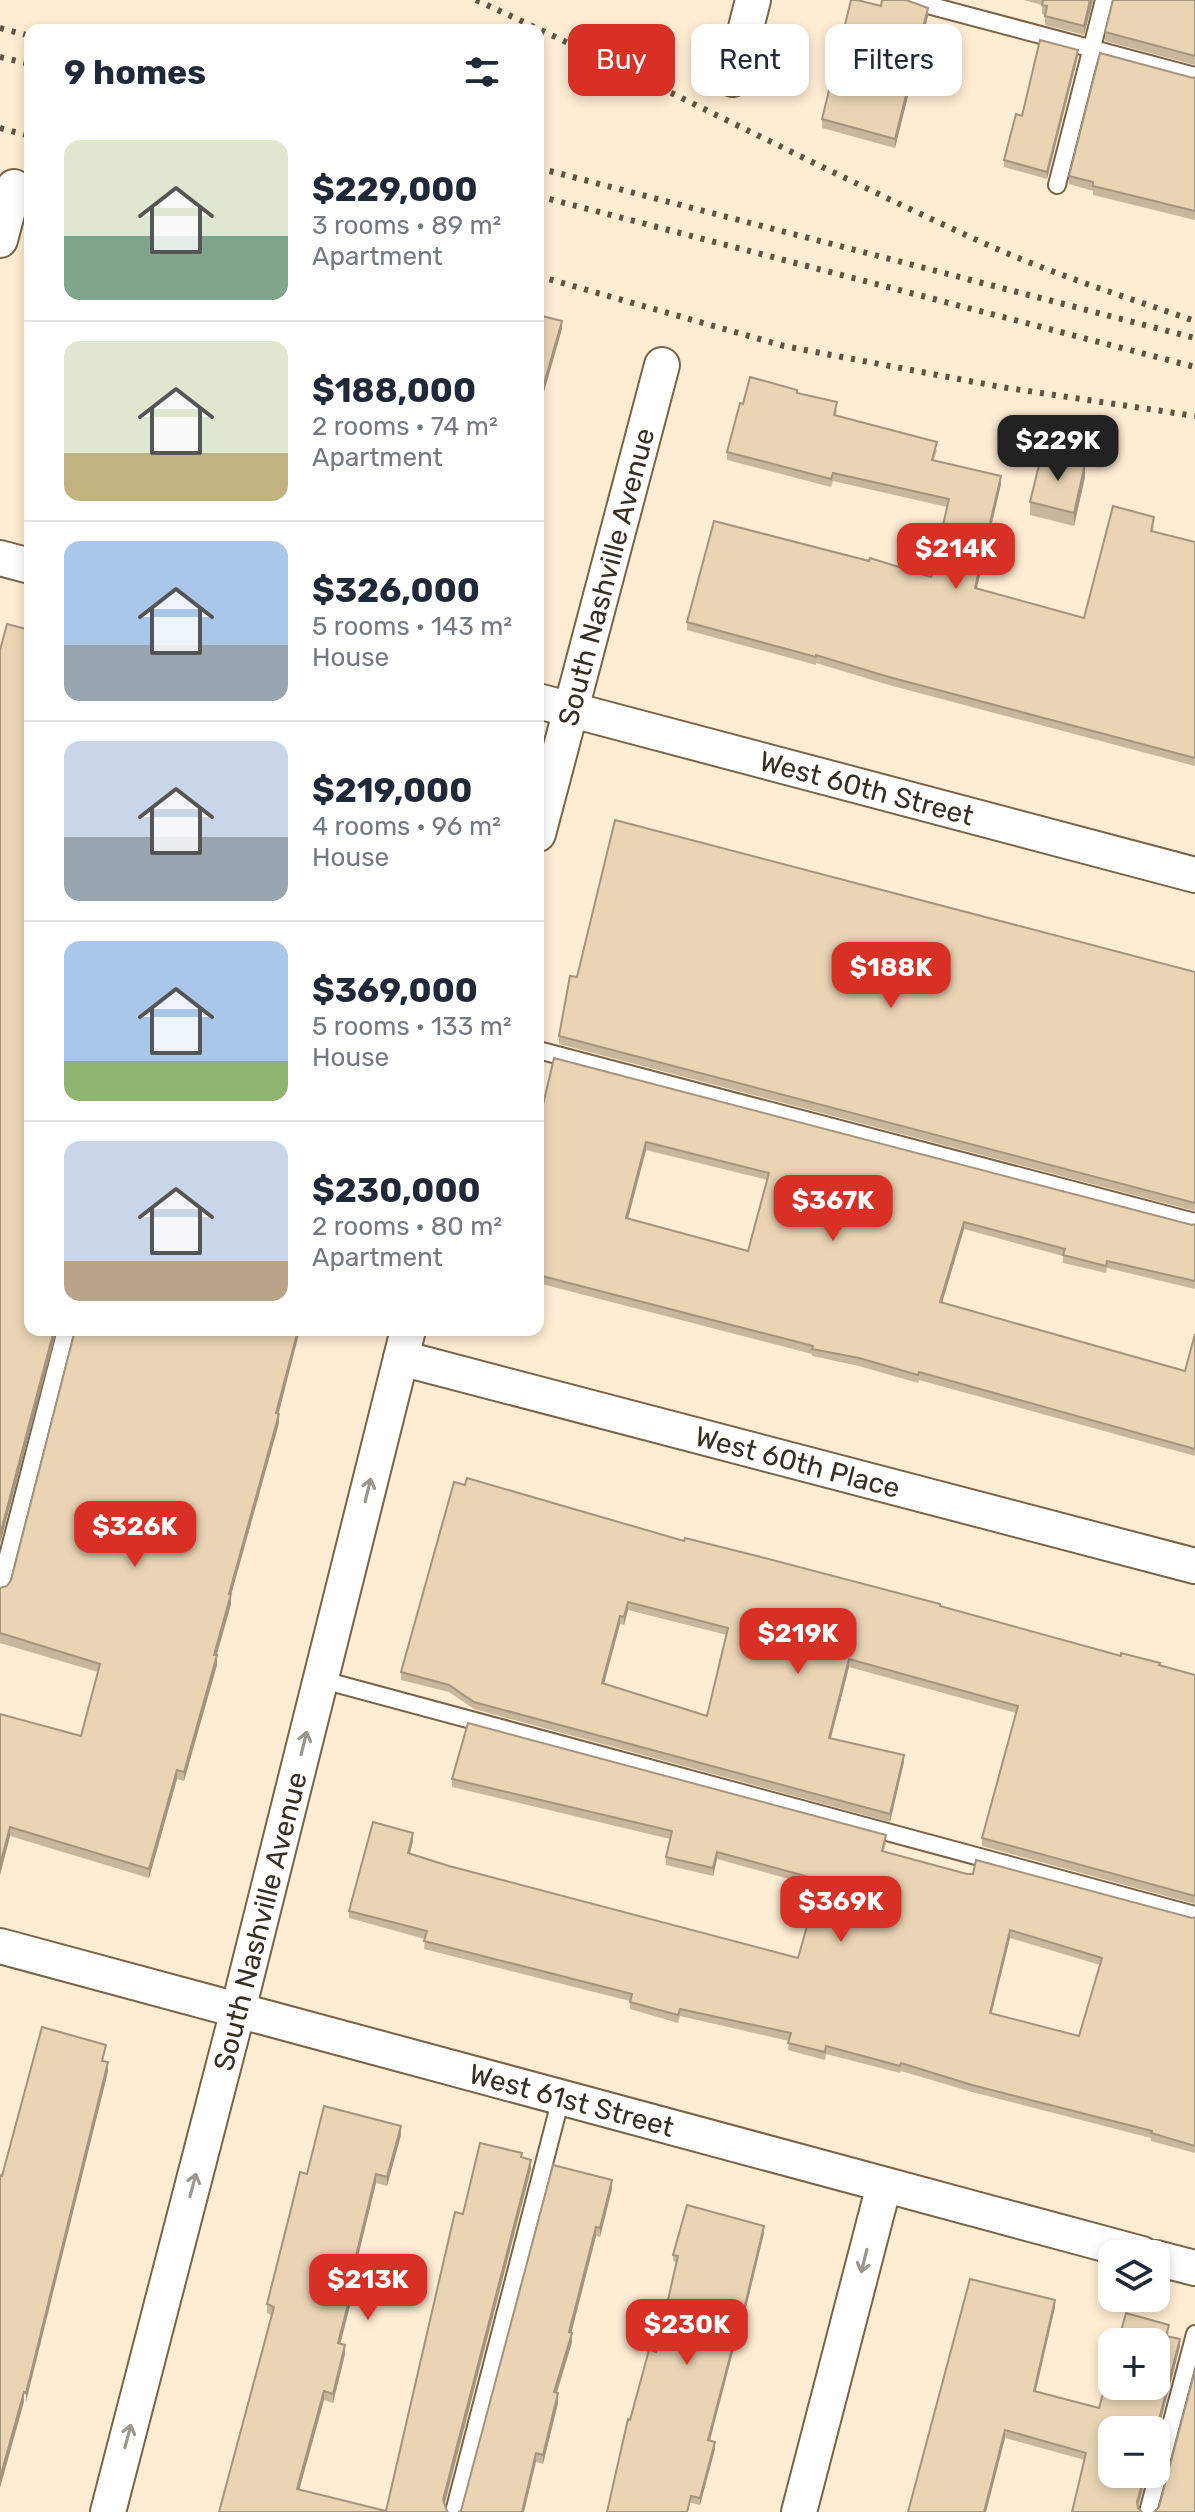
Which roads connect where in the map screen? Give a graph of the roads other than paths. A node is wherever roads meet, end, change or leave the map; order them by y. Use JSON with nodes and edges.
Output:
{"nodes":[{"id":1,"x":753,"y":0,"type":"edge"},
{"id":2,"x":909,"y":0,"type":"edge"},
{"id":3,"x":1104,"y":0,"type":"edge"},
{"id":4,"x":747,"y":24,"type":"edge"},
{"id":5,"x":1092,"y":49,"type":"junction"},
{"id":6,"x":1195,"y":76,"type":"edge"},
{"id":7,"x":1057,"y":185,"type":"dead end"},
{"id":8,"x":14,"y":187,"type":"dead end"},
{"id":9,"x":0,"y":240,"type":"edge"},
{"id":10,"x":662,"y":365,"type":"dead end"},
{"id":11,"x":0,"y":558,"type":"edge"},
{"id":12,"x":24,"y":564,"type":"edge"},
{"id":13,"x":544,"y":703,"type":"edge"},
{"id":14,"x":571,"y":710,"type":"junction"},
{"id":15,"x":544,"y":811,"type":"edge"},
{"id":16,"x":1195,"y":875,"type":"edge"},
{"id":17,"x":544,"y":1052,"type":"edge"},
{"id":18,"x":1195,"y":1222,"type":"edge"},
{"id":19,"x":64,"y":1336,"type":"edge"},
{"id":20,"x":405,"y":1344,"type":"edge"},
{"id":21,"x":1195,"y":1566,"type":"edge"},
{"id":22,"x":0,"y":1587,"type":"edge"},
{"id":23,"x":319,"y":1679,"type":"junction"},
{"id":24,"x":1195,"y":1915,"type":"edge"},
{"id":25,"x":0,"y":1946,"type":"edge"},
{"id":26,"x":238,"y":2010,"type":"junction"},
{"id":27,"x":561,"y":2098,"type":"junction"},
{"id":28,"x":884,"y":2185,"type":"junction"},
{"id":29,"x":1098,"y":2242,"type":"edge"},
{"id":30,"x":1170,"y":2262,"type":"edge"},
{"id":31,"x":1195,"y":2268,"type":"edge"},
{"id":32,"x":1195,"y":2334,"type":"edge"},
{"id":33,"x":108,"y":2512,"type":"edge"},
{"id":34,"x":454,"y":2512,"type":"edge"},
{"id":35,"x":799,"y":2512,"type":"edge"},
{"id":36,"x":1148,"y":2512,"type":"edge"}],
"edges":[{"from":1,"to":4,"type":"street"},
{"from":2,"to":5,"type":"lane"},
{"from":3,"to":5,"type":"lane"},
{"from":5,"to":6,"type":"lane"},
{"from":5,"to":7,"type":"lane"},
{"from":8,"to":9,"type":"street"},
{"from":10,"to":14,"type":"street","name":"South Nashville Avenue"},
{"from":11,"to":12,"type":"street"},
{"from":13,"to":14,"type":"street","name":"West 60th Street"},
{"from":14,"to":15,"type":"street","name":"South Nashville Avenue"},
{"from":14,"to":16,"type":"street","name":"West 60th Street"},
{"from":17,"to":18,"type":"lane"},
{"from":19,"to":22,"type":"lane"},
{"from":20,"to":21,"type":"street","name":"West 60th Place"},
{"from":23,"to":20,"type":"street","name":"South Nashville Avenue","one_way":true},
{"from":23,"to":24,"type":"lane"},
{"from":26,"to":23,"type":"street","name":"South Nashville Avenue","one_way":true},
{"from":25,"to":26,"type":"street","name":"West 61st Street"},
{"from":26,"to":27,"type":"street","name":"West 61st Street"},
{"from":33,"to":26,"type":"street","name":"South Nashville Avenue","one_way":true},
{"from":27,"to":28,"type":"street","name":"West 61st Street"},
{"from":27,"to":34,"type":"lane"},
{"from":28,"to":29,"type":"street","name":"West 61st Street"},
{"from":28,"to":35,"type":"street","one_way":true},
{"from":30,"to":31,"type":"street"},
{"from":32,"to":36,"type":"lane"}]}
